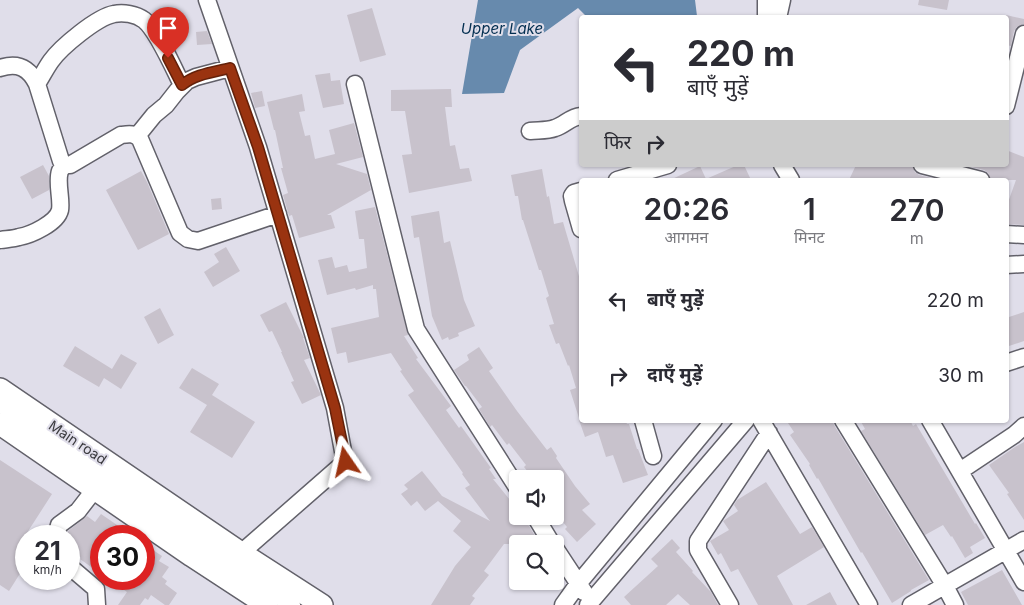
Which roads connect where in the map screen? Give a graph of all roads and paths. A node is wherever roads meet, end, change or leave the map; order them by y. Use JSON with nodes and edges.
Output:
{"nodes":[{"id":1,"x":207,"y":0,"type":"edge"},
{"id":2,"x":766,"y":0,"type":"edge"},
{"id":3,"x":782,"y":0,"type":"edge"},
{"id":4,"x":766,"y":15,"type":"edge"},
{"id":5,"x":779,"y":15,"type":"edge"},
{"id":6,"x":1024,"y":34,"type":"edge"},
{"id":7,"x":0,"y":68,"type":"edge"},
{"id":8,"x":230,"y":68,"type":"junction"},
{"id":9,"x":37,"y":84,"type":"junction"},
{"id":10,"x":355,"y":84,"type":"dead end"},
{"id":11,"x":182,"y":85,"type":"junction"},
{"id":12,"x":1009,"y":94,"type":"edge"},
{"id":13,"x":579,"y":116,"type":"edge"},
{"id":14,"x":530,"y":131,"type":"dead end"},
{"id":15,"x":137,"y":136,"type":"junction"},
{"id":16,"x":65,"y":164,"type":"junction"},
{"id":17,"x":660,"y":167,"type":"edge"},
{"id":18,"x":783,"y":167,"type":"edge"},
{"id":19,"x":930,"y":167,"type":"edge"},
{"id":20,"x":623,"y":176,"type":"edge"},
{"id":21,"x":790,"y":178,"type":"edge"},
{"id":22,"x":973,"y":178,"type":"edge"},
{"id":23,"x":579,"y":192,"type":"edge"},
{"id":24,"x":278,"y":214,"type":"junction"},
{"id":25,"x":579,"y":222,"type":"edge"},
{"id":26,"x":1009,"y":234,"type":"edge"},
{"id":27,"x":1024,"y":235,"type":"edge"},
{"id":28,"x":0,"y":240,"type":"edge"},
{"id":29,"x":1024,"y":264,"type":"edge"},
{"id":30,"x":1009,"y":265,"type":"edge"},
{"id":31,"x":1024,"y":357,"type":"edge"},
{"id":32,"x":1009,"y":362,"type":"edge"},
{"id":33,"x":0,"y":389,"type":"edge"},
{"id":34,"x":0,"y":404,"type":"edge"},
{"id":35,"x":645,"y":423,"type":"edge"},
{"id":36,"x":712,"y":423,"type":"edge"},
{"id":37,"x":743,"y":423,"type":"edge"},
{"id":38,"x":844,"y":423,"type":"edge"},
{"id":39,"x":932,"y":423,"type":"edge"},
{"id":40,"x":0,"y":424,"type":"edge"},
{"id":41,"x":1024,"y":426,"type":"edge"},
{"id":42,"x":765,"y":427,"type":"edge"},
{"id":43,"x":653,"y":456,"type":"dead end"},
{"id":44,"x":960,"y":471,"type":"junction"},
{"id":45,"x":509,"y":475,"type":"edge"},
{"id":46,"x":95,"y":489,"type":"junction"},
{"id":47,"x":59,"y":525,"type":"edge"},
{"id":48,"x":1024,"y":540,"type":"edge"},
{"id":49,"x":1006,"y":550,"type":"junction"},
{"id":50,"x":241,"y":553,"type":"junction"},
{"id":51,"x":564,"y":562,"type":"edge"},
{"id":52,"x":80,"y":575,"type":"edge"},
{"id":53,"x":1024,"y":582,"type":"edge"},
{"id":54,"x":578,"y":584,"type":"junction"},
{"id":55,"x":945,"y":586,"type":"junction"},
{"id":56,"x":589,"y":603,"type":"edge"},
{"id":57,"x":98,"y":605,"type":"edge"},
{"id":58,"x":267,"y":605,"type":"edge"},
{"id":59,"x":292,"y":605,"type":"edge"},
{"id":60,"x":322,"y":605,"type":"edge"},
{"id":61,"x":562,"y":605,"type":"edge"},
{"id":62,"x":730,"y":605,"type":"edge"},
{"id":63,"x":869,"y":605,"type":"edge"},
{"id":64,"x":911,"y":605,"type":"edge"},
{"id":65,"x":955,"y":605,"type":"edge"}],
"edges":[{"from":1,"to":8,"type":"street"},
{"from":2,"to":4,"type":"street"},
{"from":3,"to":5,"type":"street"},
{"from":6,"to":12,"type":"street"},
{"from":7,"to":9,"type":"street"},
{"from":8,"to":11,"type":"street"},
{"from":8,"to":24,"type":"street"},
{"from":9,"to":11,"type":"street"},
{"from":9,"to":16,"type":"street"},
{"from":10,"to":45,"type":"street"},
{"from":11,"to":15,"type":"street"},
{"from":13,"to":14,"type":"street"},
{"from":15,"to":16,"type":"street"},
{"from":15,"to":24,"type":"street"},
{"from":16,"to":28,"type":"street"},
{"from":17,"to":20,"type":"street"},
{"from":18,"to":21,"type":"street"},
{"from":19,"to":22,"type":"street"},
{"from":23,"to":25,"type":"street"},
{"from":24,"to":50,"type":"street"},
{"from":26,"to":27,"type":"street"},
{"from":29,"to":30,"type":"street"},
{"from":31,"to":32,"type":"street"},
{"from":33,"to":50,"type":"main road","name":"Main road"},
{"from":34,"to":59,"type":"street"},
{"from":35,"to":43,"type":"street"},
{"from":36,"to":54,"type":"street"},
{"from":37,"to":56,"type":"street"},
{"from":38,"to":55,"type":"street"},
{"from":39,"to":44,"type":"street"},
{"from":40,"to":46,"type":"main road"},
{"from":41,"to":44,"type":"street"},
{"from":42,"to":62,"type":"street"},
{"from":42,"to":63,"type":"street"},
{"from":44,"to":49,"type":"street"},
{"from":46,"to":47,"type":"street"},
{"from":46,"to":58,"type":"main road"},
{"from":48,"to":49,"type":"street"},
{"from":49,"to":53,"type":"street"},
{"from":49,"to":55,"type":"street"},
{"from":50,"to":60,"type":"main road","name":"Main road"},
{"from":51,"to":54,"type":"street"},
{"from":52,"to":57,"type":"street"},
{"from":54,"to":56,"type":"street"},
{"from":54,"to":61,"type":"street"},
{"from":55,"to":64,"type":"street"},
{"from":55,"to":65,"type":"street"}]}
